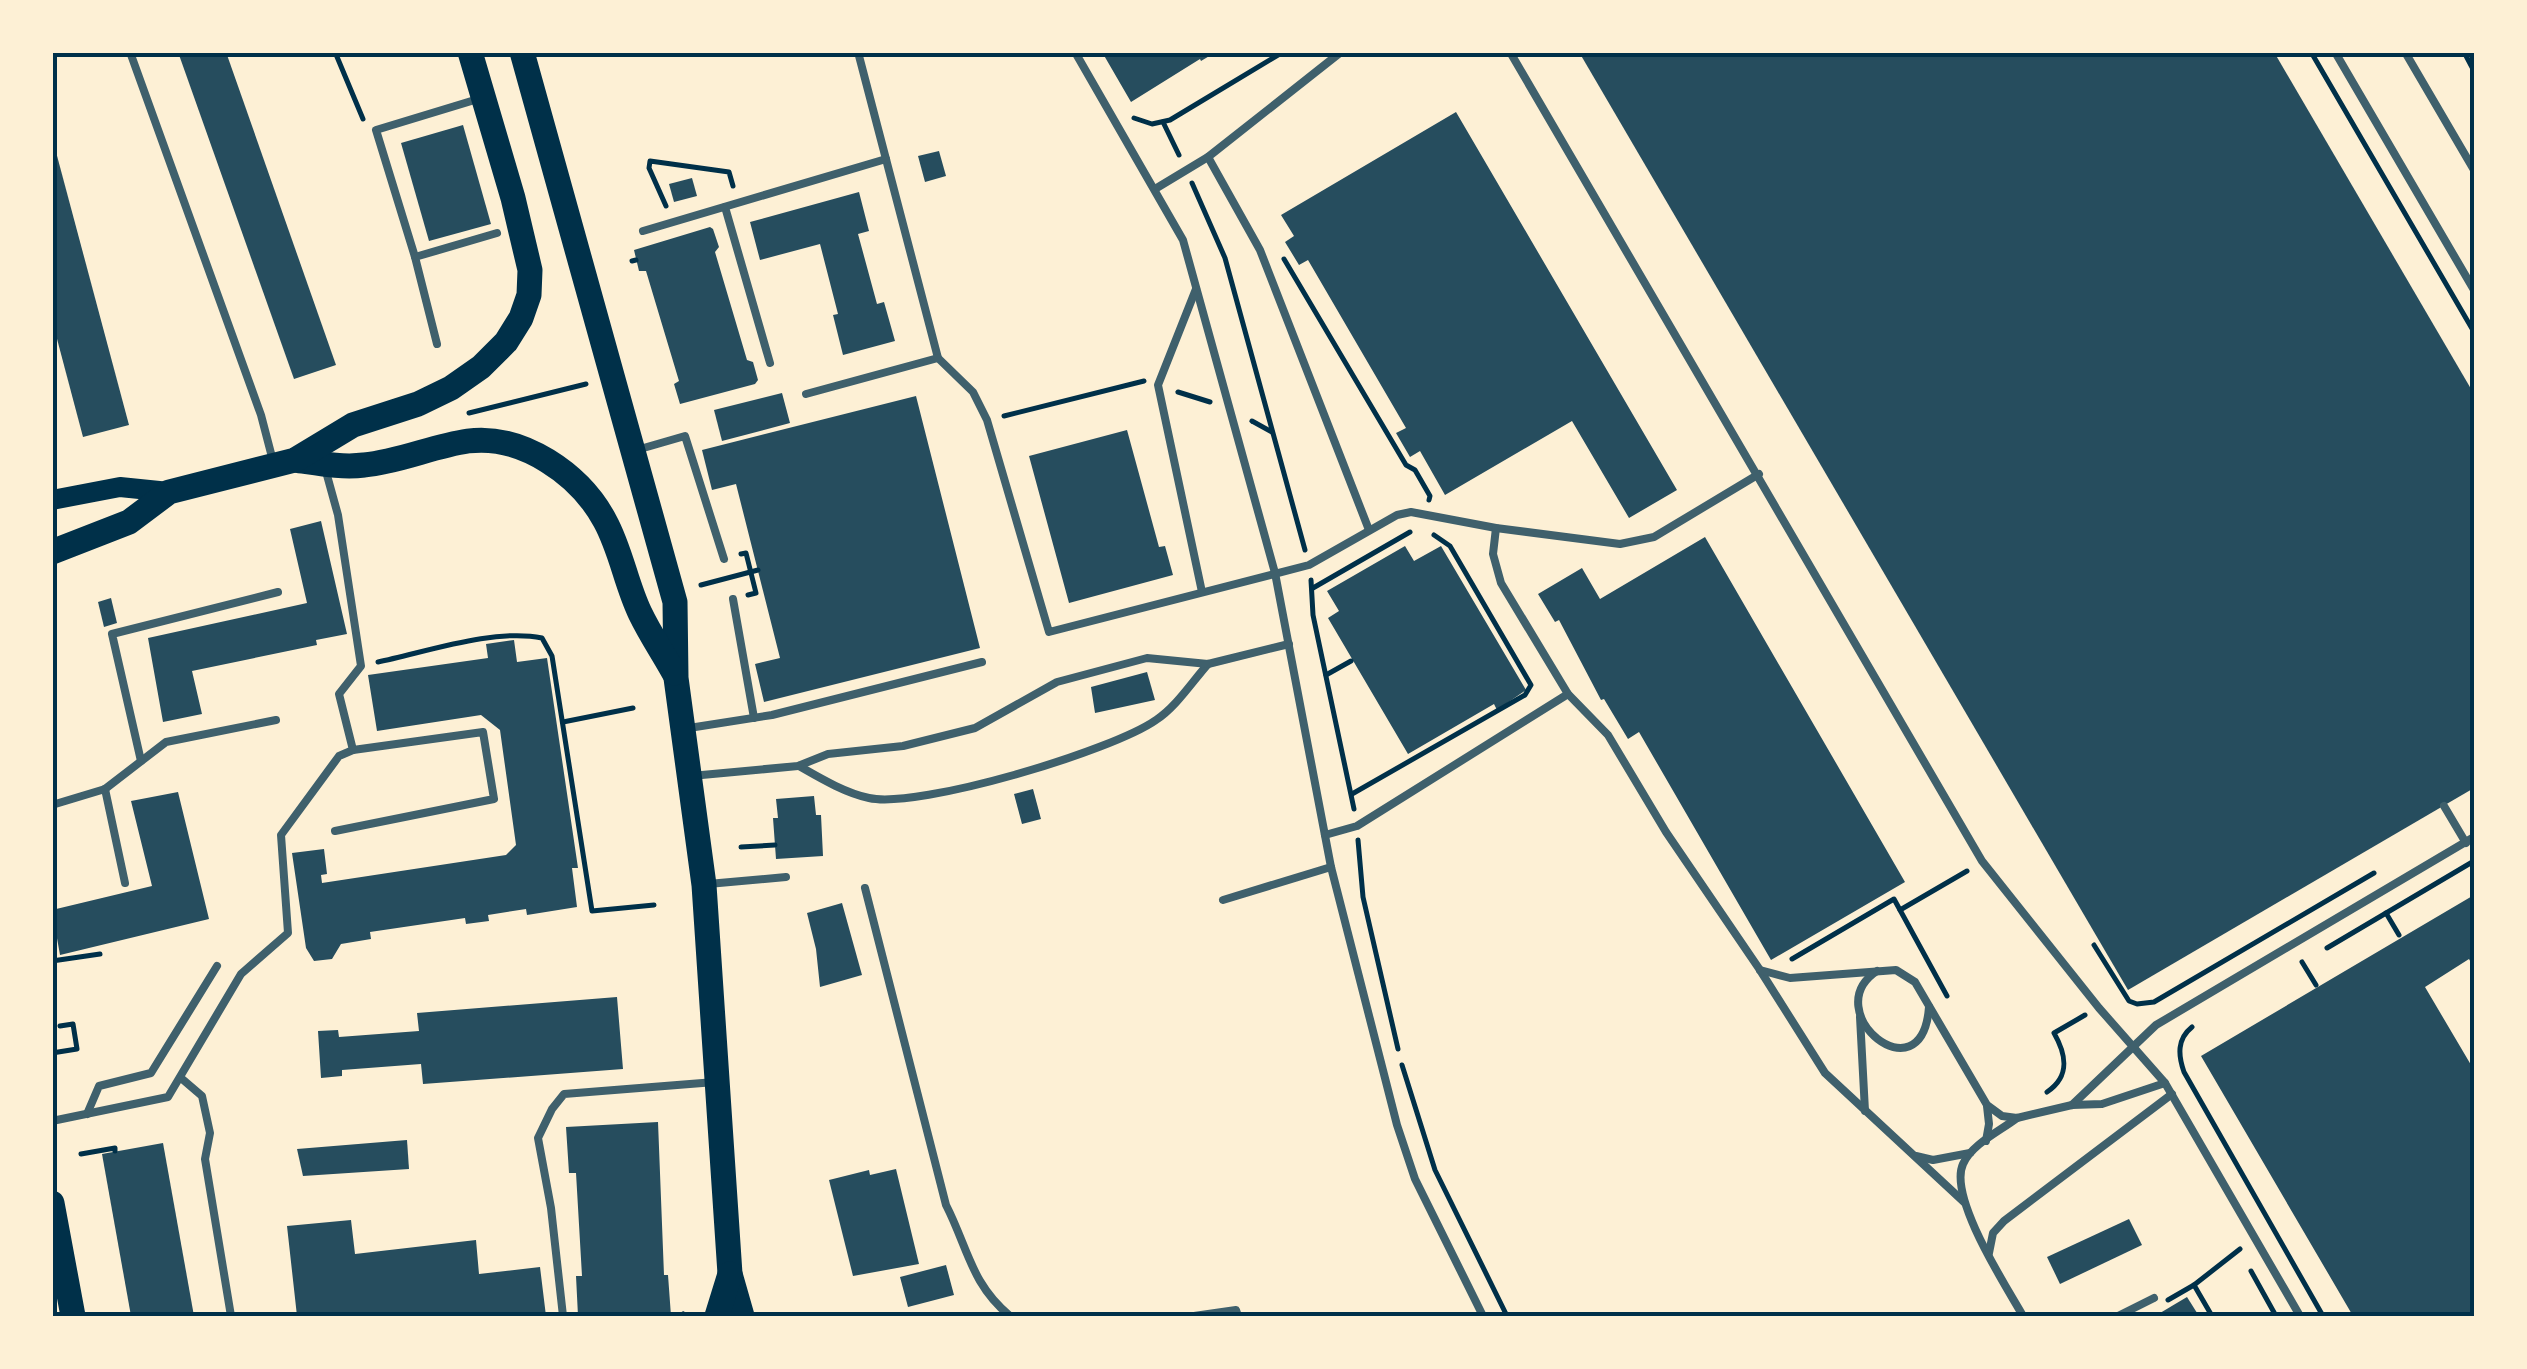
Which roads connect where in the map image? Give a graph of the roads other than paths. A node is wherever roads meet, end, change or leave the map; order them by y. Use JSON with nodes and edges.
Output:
{"nodes":[{"id":1,"x":130,"y":52,"type":"edge"},
{"id":2,"x":470,"y":52,"type":"edge"},
{"id":3,"x":522,"y":52,"type":"edge"},
{"id":4,"x":858,"y":52,"type":"edge"},
{"id":5,"x":1075,"y":52,"type":"edge"},
{"id":6,"x":1341,"y":52,"type":"edge"},
{"id":7,"x":1510,"y":52,"type":"edge"},
{"id":8,"x":2335,"y":52,"type":"edge"},
{"id":9,"x":2406,"y":52,"type":"edge"},
{"id":10,"x":484,"y":97,"type":"junction"},
{"id":11,"x":1208,"y":158,"type":"junction"},
{"id":12,"x":886,"y":159,"type":"junction"},
{"id":13,"x":2474,"y":170,"type":"edge"},
{"id":14,"x":1154,"y":189,"type":"junction"},
{"id":15,"x":725,"y":207,"type":"junction"},
{"id":16,"x":643,"y":231,"type":"dead end"},
{"id":17,"x":497,"y":232,"type":"dead end"},
{"id":18,"x":416,"y":257,"type":"junction"},
{"id":19,"x":1196,"y":289,"type":"junction"},
{"id":20,"x":2474,"y":290,"type":"edge"},
{"id":21,"x":438,"y":344,"type":"dead end"},
{"id":22,"x":938,"y":358,"type":"junction"},
{"id":23,"x":770,"y":364,"type":"dead end"},
{"id":24,"x":806,"y":394,"type":"dead end"},
{"id":25,"x":635,"y":450,"type":"junction"},
{"id":26,"x":285,"y":462,"type":"junction"},
{"id":27,"x":324,"y":464,"type":"junction"},
{"id":28,"x":1759,"y":474,"type":"junction"},
{"id":29,"x":168,"y":492,"type":"junction"},
{"id":30,"x":52,"y":500,"type":"edge"},
{"id":31,"x":1496,"y":528,"type":"junction"},
{"id":32,"x":1369,"y":530,"type":"junction"},
{"id":33,"x":52,"y":552,"type":"edge"},
{"id":34,"x":724,"y":559,"type":"road end"},
{"id":35,"x":1275,"y":574,"type":"junction"},
{"id":36,"x":278,"y":592,"type":"dead end"},
{"id":37,"x":1202,"y":592,"type":"junction"},
{"id":38,"x":732,"y":599,"type":"road end"},
{"id":39,"x":1289,"y":644,"type":"junction"},
{"id":40,"x":982,"y":662,"type":"dead end"},
{"id":41,"x":1208,"y":664,"type":"junction"},
{"id":42,"x":676,"y":678,"type":"junction"},
{"id":43,"x":1568,"y":694,"type":"junction"},
{"id":44,"x":754,"y":718,"type":"junction"},
{"id":45,"x":276,"y":720,"type":"dead end"},
{"id":46,"x":684,"y":729,"type":"junction"},
{"id":47,"x":353,"y":750,"type":"junction"},
{"id":48,"x":142,"y":761,"type":"junction"},
{"id":49,"x":798,"y":766,"type":"junction"},
{"id":50,"x":691,"y":776,"type":"junction"},
{"id":51,"x":104,"y":790,"type":"junction"},
{"id":52,"x":52,"y":805,"type":"edge"},
{"id":53,"x":2444,"y":806,"type":"dead end"},
{"id":54,"x":334,"y":831,"type":"dead end"},
{"id":55,"x":1325,"y":835,"type":"junction"},
{"id":56,"x":2470,"y":840,"type":"edge"},
{"id":57,"x":1331,"y":867,"type":"junction"},
{"id":58,"x":786,"y":877,"type":"dead end"},
{"id":59,"x":125,"y":883,"type":"dead end"},
{"id":60,"x":704,"y":885,"type":"junction"},
{"id":61,"x":865,"y":888,"type":"dead end"},
{"id":62,"x":1223,"y":900,"type":"dead end"},
{"id":63,"x":217,"y":966,"type":"dead end"},
{"id":64,"x":1760,"y":970,"type":"junction"},
{"id":65,"x":1877,"y":971,"type":"junction"},
{"id":66,"x":1929,"y":1006,"type":"junction"},
{"id":67,"x":1859,"y":1013,"type":"junction"},
{"id":68,"x":2134,"y":1047,"type":"junction"},
{"id":69,"x":180,"y":1078,"type":"junction"},
{"id":70,"x":720,"y":1082,"type":"junction"},
{"id":71,"x":2165,"y":1082,"type":"junction"},
{"id":72,"x":2172,"y":1094,"type":"junction"},
{"id":73,"x":1987,"y":1105,"type":"junction"},
{"id":74,"x":2072,"y":1105,"type":"junction"},
{"id":75,"x":1865,"y":1111,"type":"junction"},
{"id":76,"x":87,"y":1114,"type":"junction"},
{"id":77,"x":2017,"y":1118,"type":"junction"},
{"id":78,"x":52,"y":1121,"type":"edge"},
{"id":79,"x":1986,"y":1141,"type":"junction"},
{"id":80,"x":1970,"y":1153,"type":"junction"},
{"id":81,"x":1914,"y":1155,"type":"junction"},
{"id":82,"x":1964,"y":1202,"type":"junction"},
{"id":83,"x":52,"y":1203,"type":"edge"},
{"id":84,"x":1989,"y":1253,"type":"junction"},
{"id":85,"x":730,"y":1274,"type":"junction"},
{"id":86,"x":2154,"y":1298,"type":"dead end"},
{"id":87,"x":73,"y":1316,"type":"edge"},
{"id":88,"x":231,"y":1316,"type":"edge"},
{"id":89,"x":563,"y":1316,"type":"edge"},
{"id":90,"x":717,"y":1316,"type":"edge"},
{"id":91,"x":742,"y":1316,"type":"edge"},
{"id":92,"x":1010,"y":1316,"type":"edge"},
{"id":93,"x":1194,"y":1316,"type":"edge"},
{"id":94,"x":1238,"y":1316,"type":"edge"},
{"id":95,"x":1483,"y":1316,"type":"edge"},
{"id":96,"x":2023,"y":1316,"type":"edge"},
{"id":97,"x":2118,"y":1316,"type":"edge"},
{"id":98,"x":2300,"y":1316,"type":"edge"}],
"edges":[{"from":1,"to":26,"type":"lane"},
{"from":2,"to":10,"type":"main road"},
{"from":3,"to":25,"type":"main road"},
{"from":4,"to":12,"type":"lane"},
{"from":5,"to":14,"type":"lane"},
{"from":6,"to":11,"type":"lane"},
{"from":7,"to":28,"type":"lane"},
{"from":8,"to":20,"type":"lane"},
{"from":9,"to":13,"type":"lane"},
{"from":10,"to":18,"type":"lane"},
{"from":10,"to":26,"type":"main road"},
{"from":11,"to":14,"type":"lane"},
{"from":11,"to":32,"type":"lane"},
{"from":12,"to":15,"type":"lane"},
{"from":12,"to":22,"type":"lane"},
{"from":14,"to":19,"type":"lane"},
{"from":15,"to":16,"type":"lane"},
{"from":15,"to":23,"type":"lane"},
{"from":17,"to":18,"type":"lane"},
{"from":18,"to":21,"type":"lane"},
{"from":19,"to":35,"type":"lane"},
{"from":19,"to":37,"type":"lane"},
{"from":22,"to":24,"type":"lane"},
{"from":22,"to":37,"type":"lane"},
{"from":25,"to":34,"type":"lane"},
{"from":25,"to":42,"type":"main road"},
{"from":26,"to":27,"type":"main road"},
{"from":26,"to":29,"type":"main road"},
{"from":27,"to":42,"type":"main road"},
{"from":27,"to":47,"type":"lane"},
{"from":28,"to":31,"type":"lane"},
{"from":28,"to":68,"type":"lane"},
{"from":29,"to":30,"type":"main road"},
{"from":29,"to":33,"type":"main road"},
{"from":31,"to":32,"type":"lane"},
{"from":31,"to":43,"type":"lane"},
{"from":32,"to":35,"type":"lane"},
{"from":35,"to":37,"type":"lane"},
{"from":35,"to":39,"type":"lane"},
{"from":36,"to":48,"type":"lane"},
{"from":38,"to":44,"type":"lane"},
{"from":39,"to":41,"type":"lane"},
{"from":39,"to":55,"type":"lane"},
{"from":40,"to":44,"type":"lane"},
{"from":41,"to":49,"type":"lane"},
{"from":41,"to":49,"type":"lane"},
{"from":42,"to":46,"type":"main road"},
{"from":43,"to":55,"type":"lane"},
{"from":43,"to":64,"type":"lane"},
{"from":44,"to":46,"type":"lane"},
{"from":45,"to":48,"type":"lane"},
{"from":46,"to":50,"type":"main road"},
{"from":47,"to":54,"type":"lane"},
{"from":47,"to":69,"type":"lane"},
{"from":48,"to":51,"type":"lane"},
{"from":49,"to":50,"type":"lane"},
{"from":50,"to":60,"type":"main road"},
{"from":51,"to":52,"type":"lane"},
{"from":51,"to":59,"type":"lane"},
{"from":53,"to":56,"type":"lane"},
{"from":55,"to":57,"type":"lane"},
{"from":56,"to":68,"type":"lane"},
{"from":57,"to":62,"type":"lane"},
{"from":57,"to":95,"type":"lane"},
{"from":58,"to":60,"type":"lane"},
{"from":60,"to":70,"type":"main road"},
{"from":61,"to":92,"type":"lane"},
{"from":63,"to":76,"type":"lane"},
{"from":64,"to":65,"type":"lane"},
{"from":64,"to":75,"type":"lane"},
{"from":65,"to":66,"type":"lane"},
{"from":65,"to":67,"type":"lane"},
{"from":66,"to":67,"type":"lane"},
{"from":66,"to":73,"type":"lane"},
{"from":67,"to":75,"type":"lane"},
{"from":68,"to":71,"type":"lane"},
{"from":68,"to":74,"type":"lane"},
{"from":69,"to":76,"type":"lane"},
{"from":69,"to":88,"type":"lane"},
{"from":70,"to":85,"type":"main road"},
{"from":70,"to":89,"type":"lane"},
{"from":71,"to":72,"type":"lane"},
{"from":71,"to":74,"type":"lane"},
{"from":72,"to":84,"type":"lane"},
{"from":72,"to":98,"type":"lane"},
{"from":73,"to":77,"type":"lane"},
{"from":73,"to":79,"type":"lane"},
{"from":74,"to":77,"type":"lane"},
{"from":75,"to":81,"type":"lane"},
{"from":76,"to":78,"type":"lane"},
{"from":77,"to":79,"type":"lane"},
{"from":79,"to":80,"type":"lane"},
{"from":80,"to":81,"type":"lane"},
{"from":80,"to":82,"type":"lane"},
{"from":81,"to":82,"type":"lane"},
{"from":82,"to":84,"type":"lane"},
{"from":83,"to":87,"type":"main road"},
{"from":84,"to":96,"type":"lane"},
{"from":85,"to":90,"type":"main road"},
{"from":85,"to":91,"type":"main road"},
{"from":86,"to":97,"type":"lane"},
{"from":93,"to":94,"type":"lane"}]}
